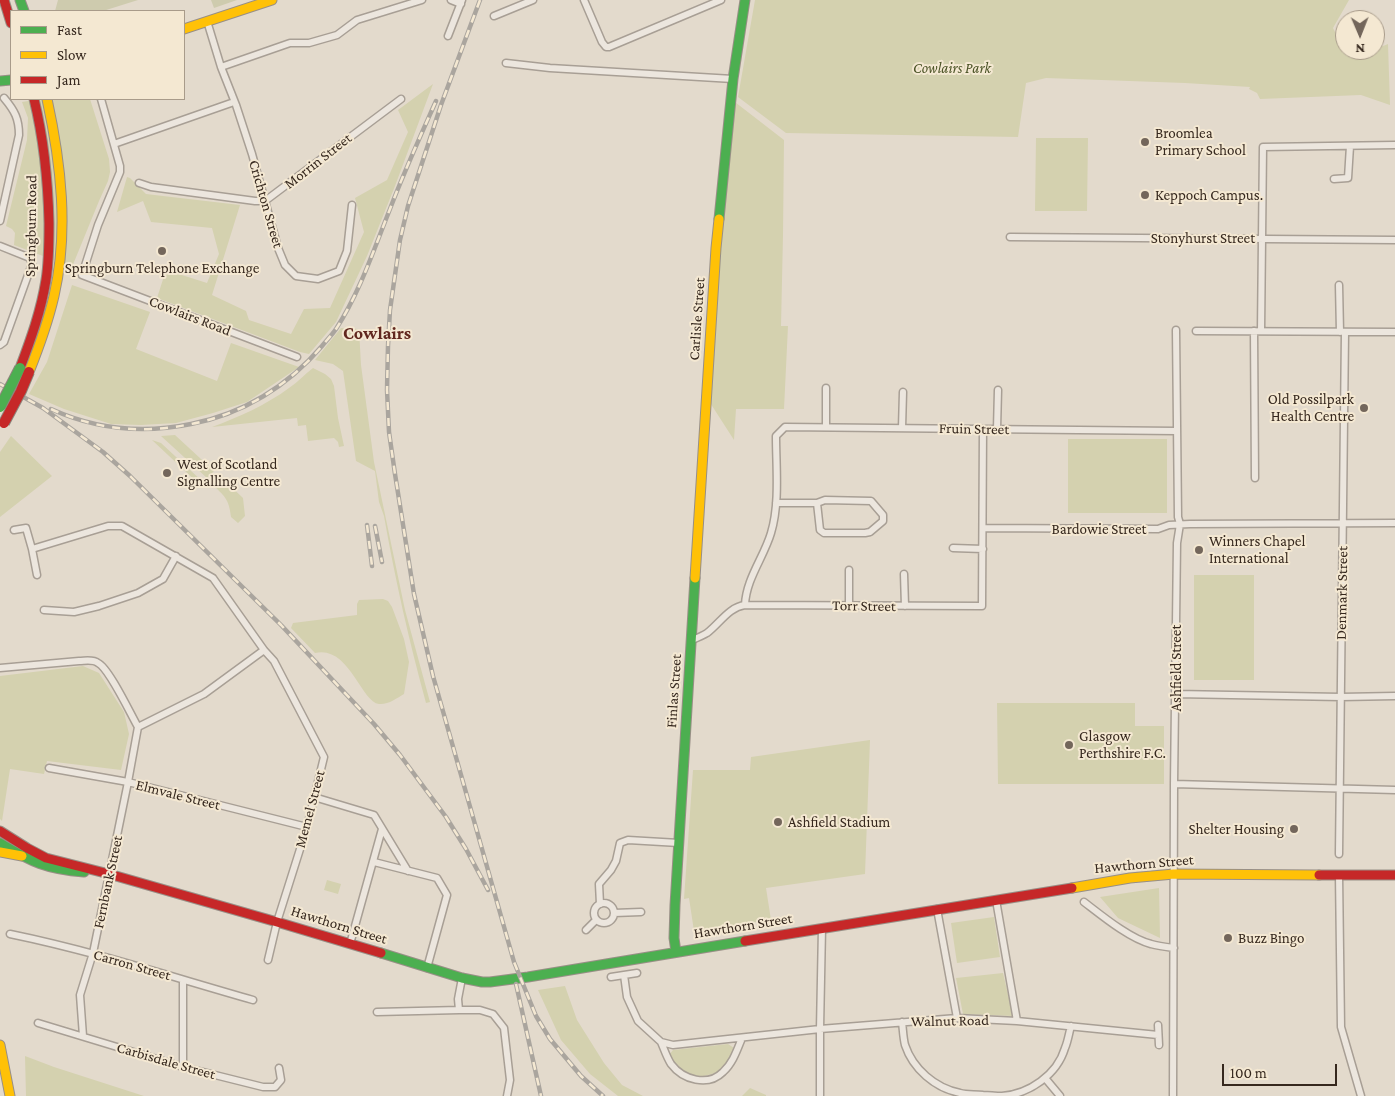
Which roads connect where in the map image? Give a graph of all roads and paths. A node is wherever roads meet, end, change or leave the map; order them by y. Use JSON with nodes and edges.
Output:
{"nodes":[{"id":1,"x":4,"y":0,"type":"edge"},
{"id":2,"x":272,"y":0,"type":"edge"},
{"id":3,"x":422,"y":0,"type":"edge"},
{"id":4,"x":451,"y":0,"type":"edge"},
{"id":5,"x":534,"y":0,"type":"edge"},
{"id":6,"x":584,"y":0,"type":"edge"},
{"id":7,"x":721,"y":0,"type":"edge"},
{"id":8,"x":745,"y":0,"type":"edge"},
{"id":9,"x":462,"y":2,"type":"edge"},
{"id":10,"x":494,"y":16,"type":"dead end"},
{"id":11,"x":10,"y":20,"type":"edge"},
{"id":12,"x":207,"y":21,"type":"junction"},
{"id":13,"x":185,"y":29,"type":"edge"},
{"id":14,"x":449,"y":34,"type":"dead end"},
{"id":15,"x":506,"y":63,"type":"dead end"},
{"id":16,"x":221,"y":67,"type":"junction"},
{"id":17,"x":733,"y":79,"type":"junction"},
{"id":18,"x":4,"y":98,"type":"dead end"},
{"id":19,"x":401,"y":99,"type":"dead end"},
{"id":20,"x":34,"y":100,"type":"edge"},
{"id":21,"x":47,"y":100,"type":"edge"},
{"id":22,"x":100,"y":100,"type":"edge"},
{"id":23,"x":234,"y":102,"type":"junction"},
{"id":24,"x":114,"y":144,"type":"junction"},
{"id":25,"x":1395,"y":145,"type":"edge"},
{"id":26,"x":1350,"y":146,"type":"junction"},
{"id":27,"x":1334,"y":179,"type":"dead end"},
{"id":28,"x":139,"y":184,"type":"dead end"},
{"id":29,"x":266,"y":201,"type":"junction"},
{"id":30,"x":352,"y":205,"type":"dead end"},
{"id":31,"x":0,"y":221,"type":"edge"},
{"id":32,"x":1010,"y":236,"type":"dead end"},
{"id":33,"x":1262,"y":238,"type":"junction"},
{"id":34,"x":1395,"y":240,"type":"edge"},
{"id":35,"x":0,"y":246,"type":"edge"},
{"id":36,"x":1339,"y":285,"type":"dead end"},
{"id":37,"x":1176,"y":330,"type":"dead end"},
{"id":38,"x":1196,"y":331,"type":"dead end"},
{"id":39,"x":1257,"y":331,"type":"junction"},
{"id":40,"x":1342,"y":332,"type":"junction"},
{"id":41,"x":1395,"y":332,"type":"edge"},
{"id":42,"x":0,"y":345,"type":"edge"},
{"id":43,"x":297,"y":357,"type":"dead end"},
{"id":44,"x":24,"y":370,"type":"junction"},
{"id":45,"x":826,"y":388,"type":"dead end"},
{"id":46,"x":998,"y":390,"type":"dead end"},
{"id":47,"x":903,"y":392,"type":"dead end"},
{"id":48,"x":0,"y":407,"type":"edge"},
{"id":49,"x":2,"y":426,"type":"edge"},
{"id":50,"x":826,"y":427,"type":"junction"},
{"id":51,"x":902,"y":428,"type":"junction"},
{"id":52,"x":983,"y":429,"type":"junction"},
{"id":53,"x":998,"y":429,"type":"junction"},
{"id":54,"x":1176,"y":431,"type":"junction"},
{"id":55,"x":1256,"y":478,"type":"dead end"},
{"id":56,"x":776,"y":503,"type":"junction"},
{"id":57,"x":817,"y":503,"type":"junction"},
{"id":58,"x":1343,"y":523,"type":"junction"},
{"id":59,"x":1395,"y":523,"type":"edge"},
{"id":60,"x":1180,"y":524,"type":"junction"},
{"id":61,"x":983,"y":528,"type":"junction"},
{"id":62,"x":14,"y":530,"type":"dead end"},
{"id":63,"x":953,"y":548,"type":"dead end"},
{"id":64,"x":32,"y":549,"type":"junction"},
{"id":65,"x":983,"y":549,"type":"junction"},
{"id":66,"x":176,"y":556,"type":"junction"},
{"id":67,"x":849,"y":570,"type":"dead end"},
{"id":68,"x":904,"y":574,"type":"dead end"},
{"id":69,"x":37,"y":575,"type":"dead end"},
{"id":70,"x":746,"y":605,"type":"junction"},
{"id":71,"x":849,"y":606,"type":"junction"},
{"id":72,"x":905,"y":606,"type":"junction"},
{"id":73,"x":44,"y":610,"type":"dead end"},
{"id":74,"x":692,"y":640,"type":"junction"},
{"id":75,"x":264,"y":650,"type":"junction"},
{"id":76,"x":0,"y":668,"type":"edge"},
{"id":77,"x":1176,"y":694,"type":"junction"},
{"id":78,"x":1341,"y":696,"type":"junction"},
{"id":79,"x":1395,"y":696,"type":"edge"},
{"id":80,"x":138,"y":727,"type":"junction"},
{"id":81,"x":49,"y":768,"type":"dead end"},
{"id":82,"x":128,"y":782,"type":"junction"},
{"id":83,"x":1174,"y":784,"type":"junction"},
{"id":84,"x":1339,"y":788,"type":"junction"},
{"id":85,"x":1395,"y":790,"type":"edge"},
{"id":86,"x":314,"y":797,"type":"junction"},
{"id":87,"x":307,"y":827,"type":"junction"},
{"id":88,"x":382,"y":829,"type":"junction"},
{"id":89,"x":0,"y":831,"type":"edge"},
{"id":90,"x":0,"y":843,"type":"edge"},
{"id":91,"x":679,"y":843,"type":"junction"},
{"id":92,"x":0,"y":852,"type":"edge"},
{"id":93,"x":1339,"y":854,"type":"dead end"},
{"id":94,"x":22,"y":856,"type":"junction"},
{"id":95,"x":374,"y":862,"type":"junction"},
{"id":96,"x":408,"y":871,"type":"junction"},
{"id":97,"x":109,"y":874,"type":"junction"},
{"id":98,"x":1174,"y":874,"type":"junction"},
{"id":99,"x":1339,"y":875,"type":"junction"},
{"id":100,"x":1395,"y":875,"type":"edge"},
{"id":101,"x":996,"y":900,"type":"junction"},
{"id":102,"x":1084,"y":902,"type":"dead end"},
{"id":103,"x":600,"y":904,"type":"junction"},
{"id":104,"x":937,"y":909,"type":"junction"},
{"id":105,"x":641,"y":912,"type":"dead end"},
{"id":106,"x":614,"y":913,"type":"junction"},
{"id":107,"x":596,"y":920,"type":"junction"},
{"id":108,"x":277,"y":922,"type":"junction"},
{"id":109,"x":822,"y":928,"type":"junction"},
{"id":110,"x":586,"y":930,"type":"dead end"},
{"id":111,"x":10,"y":934,"type":"dead end"},
{"id":112,"x":350,"y":944,"type":"junction"},
{"id":113,"x":1174,"y":948,"type":"junction"},
{"id":114,"x":676,"y":952,"type":"junction"},
{"id":115,"x":93,"y":953,"type":"junction"},
{"id":116,"x":268,"y":960,"type":"dead end"},
{"id":117,"x":427,"y":968,"type":"junction"},
{"id":118,"x":637,"y":973,"type":"dead end"},
{"id":119,"x":624,"y":975,"type":"junction"},
{"id":120,"x":611,"y":977,"type":"dead end"},
{"id":121,"x":462,"y":978,"type":"junction"},
{"id":122,"x":182,"y":980,"type":"junction"},
{"id":123,"x":253,"y":1000,"type":"dead end"},
{"id":124,"x":459,"y":1010,"type":"junction"},
{"id":125,"x":377,"y":1012,"type":"dead end"},
{"id":126,"x":957,"y":1018,"type":"junction"},
{"id":127,"x":1017,"y":1021,"type":"junction"},
{"id":128,"x":902,"y":1022,"type":"junction"},
{"id":129,"x":38,"y":1023,"type":"dead end"},
{"id":130,"x":1158,"y":1025,"type":"dead end"},
{"id":131,"x":1071,"y":1026,"type":"junction"},
{"id":132,"x":820,"y":1029,"type":"junction"},
{"id":133,"x":1158,"y":1035,"type":"junction"},
{"id":134,"x":83,"y":1036,"type":"junction"},
{"id":135,"x":742,"y":1038,"type":"junction"},
{"id":136,"x":661,"y":1042,"type":"junction"},
{"id":137,"x":0,"y":1045,"type":"edge"},
{"id":138,"x":1158,"y":1045,"type":"dead end"},
{"id":139,"x":183,"y":1067,"type":"junction"},
{"id":140,"x":279,"y":1068,"type":"dead end"},
{"id":141,"x":1045,"y":1078,"type":"junction"},
{"id":142,"x":10,"y":1096,"type":"edge"},
{"id":143,"x":507,"y":1096,"type":"edge"},
{"id":144,"x":820,"y":1096,"type":"edge"},
{"id":145,"x":1060,"y":1096,"type":"edge"},
{"id":146,"x":1173,"y":1096,"type":"edge"},
{"id":147,"x":1362,"y":1096,"type":"edge"}],
"edges":[{"from":1,"to":11,"type":"main road"},
{"from":2,"to":12,"type":"main road"},
{"from":3,"to":16,"type":"street"},
{"from":4,"to":9,"type":"street"},
{"from":5,"to":10,"type":"street"},
{"from":6,"to":7,"type":"street"},
{"from":8,"to":17,"type":"main road","name":"Carlisle Street"},
{"from":9,"to":14,"type":"street"},
{"from":12,"to":13,"type":"main road"},
{"from":12,"to":16,"type":"street","name":"Crichton Street"},
{"from":15,"to":17,"type":"street"},
{"from":16,"to":23,"type":"street","name":"Crichton Street"},
{"from":17,"to":74,"type":"main road","name":"Carlisle Street"},
{"from":18,"to":31,"type":"street"},
{"from":19,"to":29,"type":"street","name":"Morrin Street"},
{"from":20,"to":44,"type":"main road","name":"Springburn Road"},
{"from":21,"to":44,"type":"main road","name":"Springburn Road"},
{"from":22,"to":24,"type":"street"},
{"from":23,"to":24,"type":"street"},
{"from":23,"to":29,"type":"street","name":"Crichton Street"},
{"from":24,"to":43,"type":"street","name":"Cowlairs Road"},
{"from":25,"to":26,"type":"street"},
{"from":26,"to":27,"type":"street"},
{"from":26,"to":33,"type":"street"},
{"from":28,"to":29,"type":"street"},
{"from":29,"to":30,"type":"street","name":"Crichton Street"},
{"from":32,"to":33,"type":"street","name":"Stonyhurst Street"},
{"from":33,"to":34,"type":"street","name":"Stonyhurst Street"},
{"from":33,"to":39,"type":"street"},
{"from":35,"to":42,"type":"street"},
{"from":36,"to":40,"type":"street","name":"Denmark Street"},
{"from":37,"to":54,"type":"street","name":"Ashfield Street"},
{"from":38,"to":39,"type":"street"},
{"from":39,"to":40,"type":"street"},
{"from":39,"to":55,"type":"street"},
{"from":40,"to":41,"type":"street"},
{"from":40,"to":58,"type":"street","name":"Denmark Street"},
{"from":44,"to":48,"type":"main road","name":"Springburn Road","bridge":true},
{"from":44,"to":49,"type":"main road","name":"Springburn Road","bridge":true},
{"from":45,"to":50,"type":"street"},
{"from":46,"to":53,"type":"street"},
{"from":47,"to":51,"type":"street"},
{"from":50,"to":51,"type":"street","name":"Fruin Street"},
{"from":50,"to":56,"type":"street","name":"Fruin Street"},
{"from":51,"to":52,"type":"street","name":"Fruin Street"},
{"from":52,"to":53,"type":"street","name":"Fruin Street"},
{"from":52,"to":61,"type":"street"},
{"from":53,"to":54,"type":"street","name":"Fruin Street"},
{"from":54,"to":60,"type":"street","name":"Ashfield Street"},
{"from":56,"to":57,"type":"street"},
{"from":56,"to":70,"type":"street"},
{"from":57,"to":57,"type":"street"},
{"from":58,"to":59,"type":"street","name":"Bardowie Street"},
{"from":58,"to":60,"type":"street","name":"Bardowie Street"},
{"from":58,"to":78,"type":"street","name":"Denmark Street"},
{"from":60,"to":61,"type":"street","name":"Bardowie Street"},
{"from":60,"to":77,"type":"street","name":"Ashfield Street"},
{"from":61,"to":65,"type":"street"},
{"from":62,"to":64,"type":"street"},
{"from":63,"to":65,"type":"street"},
{"from":64,"to":66,"type":"street","name":"Memel Street"},
{"from":64,"to":69,"type":"street"},
{"from":65,"to":72,"type":"street","name":"Torr Street"},
{"from":66,"to":73,"type":"street"},
{"from":66,"to":75,"type":"street","name":"Memel Street"},
{"from":67,"to":71,"type":"street"},
{"from":68,"to":72,"type":"street"},
{"from":70,"to":71,"type":"street","name":"Torr Street"},
{"from":70,"to":74,"type":"street","name":"Finlas Street"},
{"from":71,"to":72,"type":"street","name":"Torr Street"},
{"from":74,"to":91,"type":"main road","name":"Finlas Street"},
{"from":75,"to":80,"type":"street"},
{"from":75,"to":86,"type":"street","name":"Memel Street"},
{"from":76,"to":80,"type":"street"},
{"from":77,"to":78,"type":"street"},
{"from":77,"to":83,"type":"street","name":"Ashfield Street"},
{"from":78,"to":79,"type":"street"},
{"from":78,"to":84,"type":"street","name":"Denmark Street"},
{"from":80,"to":82,"type":"street","name":"Fernbank Street"},
{"from":81,"to":82,"type":"street","name":"Elmvale Street"},
{"from":82,"to":87,"type":"street","name":"Elmvale Street"},
{"from":82,"to":97,"type":"street","name":"Fernbank Street"},
{"from":83,"to":84,"type":"street"},
{"from":83,"to":98,"type":"street","name":"Ashfield Street"},
{"from":84,"to":85,"type":"street"},
{"from":84,"to":93,"type":"street","name":"Denmark Street"},
{"from":86,"to":87,"type":"street","name":"Memel Street"},
{"from":86,"to":88,"type":"street"},
{"from":87,"to":108,"type":"street","name":"Memel Street"},
{"from":88,"to":95,"type":"street"},
{"from":88,"to":96,"type":"street"},
{"from":89,"to":97,"type":"main road","name":"Hawthorn Street"},
{"from":90,"to":94,"type":"main road","name":"Hawthorn Street"},
{"from":91,"to":103,"type":"street"},
{"from":91,"to":114,"type":"main road","name":"Finlas Street"},
{"from":92,"to":94,"type":"main road"},
{"from":94,"to":97,"type":"main road","name":"Hawthorn Street"},
{"from":95,"to":96,"type":"street"},
{"from":95,"to":112,"type":"street"},
{"from":96,"to":117,"type":"street"},
{"from":97,"to":108,"type":"main road","name":"Hawthorn Street"},
{"from":97,"to":115,"type":"street","name":"Fernbank Street"},
{"from":98,"to":99,"type":"main road","name":"Hawthorn Street"},
{"from":98,"to":101,"type":"main road","name":"Hawthorn Street"},
{"from":98,"to":113,"type":"street","name":"Ashfield Street"},
{"from":99,"to":100,"type":"main road","name":"Hawthorn Street"},
{"from":99,"to":147,"type":"street"},
{"from":101,"to":104,"type":"main road","name":"Hawthorn Street"},
{"from":101,"to":127,"type":"street"},
{"from":102,"to":113,"type":"street"},
{"from":103,"to":106,"type":"street"},
{"from":103,"to":107,"type":"street"},
{"from":104,"to":109,"type":"main road","name":"Hawthorn Street"},
{"from":104,"to":126,"type":"street"},
{"from":105,"to":106,"type":"street"},
{"from":106,"to":107,"type":"street"},
{"from":107,"to":110,"type":"street"},
{"from":108,"to":112,"type":"main road","name":"Hawthorn Street"},
{"from":108,"to":116,"type":"street","name":"Memel Street"},
{"from":109,"to":114,"type":"main road","name":"Hawthorn Street"},
{"from":109,"to":132,"type":"street"},
{"from":111,"to":115,"type":"street","name":"Carron Street"},
{"from":112,"to":117,"type":"main road","name":"Hawthorn Street"},
{"from":113,"to":146,"type":"street","name":"Ashfield Street"},
{"from":114,"to":121,"type":"main road","name":"Hawthorn Street"},
{"from":115,"to":122,"type":"street","name":"Carron Street"},
{"from":115,"to":134,"type":"street","name":"Fernbank Street"},
{"from":117,"to":121,"type":"main road","name":"Hawthorn Street"},
{"from":118,"to":119,"type":"street"},
{"from":119,"to":120,"type":"street"},
{"from":119,"to":136,"type":"street"},
{"from":121,"to":124,"type":"street"},
{"from":122,"to":123,"type":"street","name":"Carron Street"},
{"from":122,"to":139,"type":"street"},
{"from":124,"to":125,"type":"street"},
{"from":124,"to":143,"type":"street"},
{"from":126,"to":127,"type":"street","name":"Walnut Road"},
{"from":126,"to":128,"type":"street","name":"Walnut Road"},
{"from":127,"to":131,"type":"street","name":"Walnut Road"},
{"from":128,"to":132,"type":"street","name":"Walnut Road"},
{"from":128,"to":141,"type":"street"},
{"from":129,"to":134,"type":"street","name":"Carbisdale Street"},
{"from":130,"to":133,"type":"street"},
{"from":131,"to":133,"type":"street","name":"Walnut Road"},
{"from":131,"to":141,"type":"street"},
{"from":132,"to":135,"type":"street","name":"Walnut Road"},
{"from":132,"to":144,"type":"street"},
{"from":133,"to":138,"type":"street"},
{"from":134,"to":139,"type":"street","name":"Carbisdale Street"},
{"from":135,"to":136,"type":"street","name":"Walnut Road"},
{"from":135,"to":136,"type":"street"},
{"from":137,"to":142,"type":"main road"},
{"from":139,"to":140,"type":"street","name":"Carbisdale Street"},
{"from":141,"to":145,"type":"street"}]}
